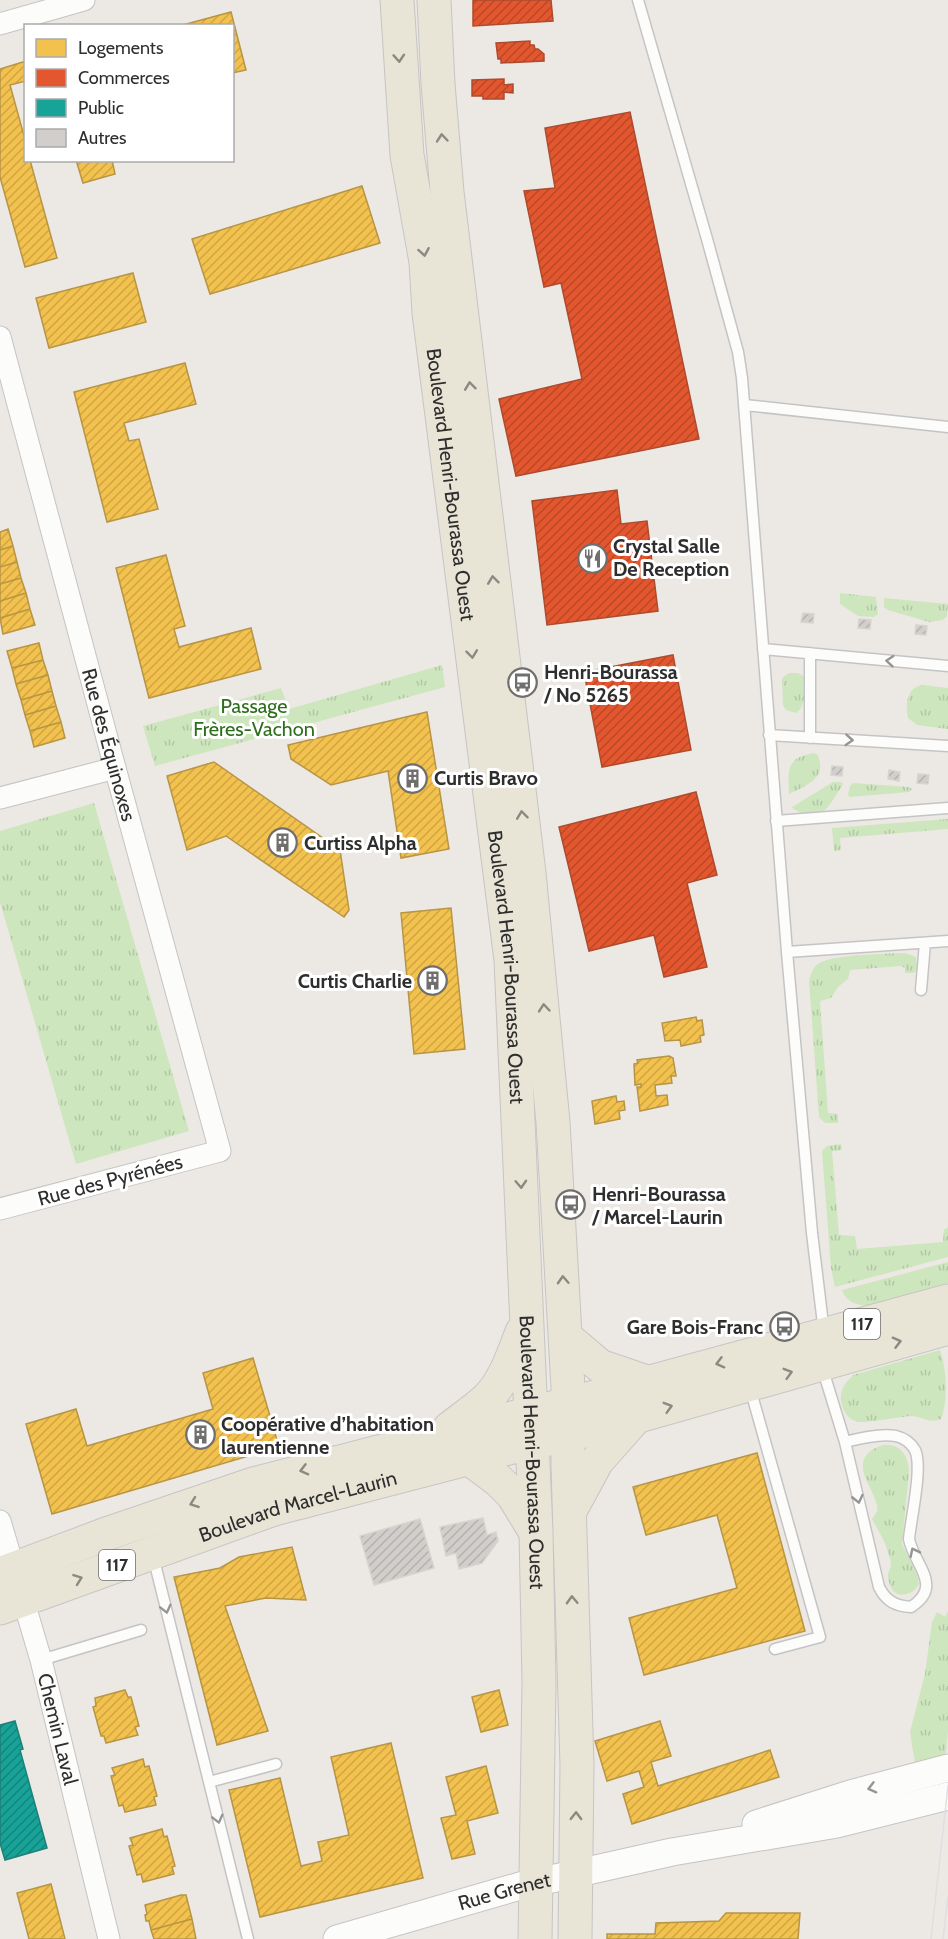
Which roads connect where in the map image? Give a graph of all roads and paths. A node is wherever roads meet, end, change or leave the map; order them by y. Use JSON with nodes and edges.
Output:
{"nodes":[{"id":1,"x":84,"y":0,"type":"edge"},
{"id":2,"x":397,"y":0,"type":"edge"},
{"id":3,"x":434,"y":0,"type":"edge"},
{"id":4,"x":638,"y":0,"type":"edge"},
{"id":5,"x":0,"y":24,"type":"edge"},
{"id":6,"x":0,"y":337,"type":"edge"},
{"id":7,"x":745,"y":405,"type":"junction"},
{"id":8,"x":948,"y":427,"type":"edge"},
{"id":9,"x":763,"y":649,"type":"junction"},
{"id":10,"x":810,"y":653,"type":"junction"},
{"id":11,"x":948,"y":666,"type":"edge"},
{"id":12,"x":769,"y":735,"type":"junction"},
{"id":13,"x":810,"y":738,"type":"junction"},
{"id":14,"x":948,"y":746,"type":"edge"},
{"id":15,"x":115,"y":768,"type":"junction"},
{"id":16,"x":0,"y":798,"type":"edge"},
{"id":17,"x":948,"y":808,"type":"edge"},
{"id":18,"x":776,"y":821,"type":"junction"},
{"id":19,"x":948,"y":941,"type":"edge"},
{"id":20,"x":925,"y":943,"type":"junction"},
{"id":21,"x":787,"y":952,"type":"junction"},
{"id":22,"x":921,"y":990,"type":"dead end"},
{"id":23,"x":220,"y":1151,"type":"joint"},
{"id":24,"x":0,"y":1209,"type":"edge"},
{"id":25,"x":948,"y":1301,"type":"edge"},
{"id":26,"x":525,"y":1325,"type":"junction"},
{"id":27,"x":948,"y":1328,"type":"edge"},
{"id":28,"x":567,"y":1338,"type":"junction"},
{"id":29,"x":822,"y":1349,"type":"junction"},
{"id":30,"x":647,"y":1382,"type":"junction"},
{"id":31,"x":749,"y":1385,"type":"junction"},
{"id":32,"x":568,"y":1403,"type":"junction"},
{"id":33,"x":636,"y":1417,"type":"junction"},
{"id":34,"x":532,"y":1427,"type":"junction"},
{"id":35,"x":442,"y":1434,"type":"junction"},
{"id":36,"x":567,"y":1435,"type":"junction"},
{"id":37,"x":845,"y":1442,"type":"junction"},
{"id":38,"x":470,"y":1459,"type":"junction"},
{"id":39,"x":570,"y":1511,"type":"junction"},
{"id":40,"x":0,"y":1521,"type":"edge"},
{"id":41,"x":536,"y":1532,"type":"junction"},
{"id":42,"x":153,"y":1552,"type":"junction"},
{"id":43,"x":9,"y":1587,"type":"edge"},
{"id":44,"x":141,"y":1630,"type":"dead end"},
{"id":45,"x":775,"y":1649,"type":"dead end"},
{"id":46,"x":41,"y":1660,"type":"junction"},
{"id":47,"x":276,"y":1764,"type":"dead end"},
{"id":48,"x":948,"y":1768,"type":"edge"},
{"id":49,"x":209,"y":1782,"type":"junction"},
{"id":50,"x":948,"y":1796,"type":"edge"},
{"id":51,"x":672,"y":1852,"type":"junction"},
{"id":52,"x":576,"y":1875,"type":"junction"},
{"id":53,"x":537,"y":1883,"type":"junction"},
{"id":54,"x":110,"y":1939,"type":"edge"},
{"id":55,"x":248,"y":1939,"type":"edge"},
{"id":56,"x":338,"y":1939,"type":"edge"},
{"id":57,"x":535,"y":1939,"type":"edge"},
{"id":58,"x":574,"y":1939,"type":"edge"}],
"edges":[{"from":1,"to":5,"type":"street"},
{"from":2,"to":26,"type":"main road","name":"Boulevard Henri-Bourassa Ouest","one_way":true},
{"from":28,"to":3,"type":"main road","name":"Boulevard Henri-Bourassa Ouest","one_way":true},
{"from":4,"to":7,"type":"lane"},
{"from":6,"to":15,"type":"street","name":"Rue des Équinoxes"},
{"from":7,"to":8,"type":"lane"},
{"from":7,"to":9,"type":"lane"},
{"from":9,"to":10,"type":"lane"},
{"from":9,"to":12,"type":"lane"},
{"from":11,"to":10,"type":"lane","one_way":true},
{"from":10,"to":13,"type":"lane"},
{"from":12,"to":13,"type":"lane"},
{"from":12,"to":18,"type":"lane"},
{"from":13,"to":14,"type":"lane","one_way":true},
{"from":15,"to":16,"type":"street"},
{"from":15,"to":23,"type":"street","name":"Rue des Équinoxes"},
{"from":17,"to":18,"type":"lane"},
{"from":18,"to":21,"type":"lane"},
{"from":19,"to":20,"type":"lane"},
{"from":20,"to":21,"type":"lane"},
{"from":20,"to":22,"type":"lane"},
{"from":21,"to":29,"type":"lane"},
{"from":23,"to":24,"type":"street","name":"Rue des Pyrénées"},
{"from":25,"to":29,"type":"main road","name":"Boulevard Marcel-Laurin","number":"117"},
{"from":26,"to":34,"type":"main road","name":"Boulevard Henri-Bourassa Ouest"},
{"from":26,"to":35,"type":"main road"},
{"from":29,"to":27,"type":"main road","name":"Boulevard Marcel-Laurin","number":"117","one_way":true},
{"from":28,"to":30,"type":"main road"},
{"from":28,"to":32,"type":"main road","name":"Boulevard Henri-Bourassa Ouest"},
{"from":29,"to":30,"type":"main road","name":"Boulevard Marcel-Laurin","number":"117","one_way":true},
{"from":31,"to":29,"type":"main road","name":"Boulevard Marcel-Laurin","number":"117","one_way":true},
{"from":29,"to":37,"type":"lane"},
{"from":30,"to":32,"type":"main road","name":"Boulevard Marcel-Laurin","number":"117"},
{"from":33,"to":31,"type":"main road","name":"Boulevard Marcel-Laurin","number":"117","one_way":true},
{"from":31,"to":45,"type":"lane"},
{"from":32,"to":34,"type":"main road","name":"Boulevard Marcel-Laurin","number":"117"},
{"from":32,"to":36,"type":"main road","name":"Boulevard Henri-Bourassa Ouest"},
{"from":33,"to":36,"type":"main road","name":"Boulevard Marcel-Laurin","number":"117"},
{"from":33,"to":39,"type":"main road"},
{"from":34,"to":35,"type":"main road","name":"Boulevard Marcel-Laurin","number":"117"},
{"from":34,"to":36,"type":"main road","name":"Boulevard Marcel-Laurin","number":"117"},
{"from":34,"to":38,"type":"main road","name":"Boulevard Marcel-Laurin","number":"117"},
{"from":34,"to":41,"type":"main road","name":"Boulevard Henri-Bourassa Ouest"},
{"from":35,"to":43,"type":"main road","name":"Boulevard Marcel-Laurin","number":"117","one_way":true},
{"from":36,"to":39,"type":"main road","name":"Boulevard Henri-Bourassa Ouest"},
{"from":37,"to":37,"type":"lane","one_way":true},
{"from":38,"to":41,"type":"main road"},
{"from":38,"to":42,"type":"main road","name":"Boulevard Marcel-Laurin","number":"117"},
{"from":52,"to":39,"type":"main road","name":"Boulevard Henri-Bourassa Ouest","one_way":true},
{"from":40,"to":43,"type":"street","name":"Chemin Laval"},
{"from":41,"to":53,"type":"main road","name":"Boulevard Henri-Bourassa Ouest"},
{"from":43,"to":42,"type":"main road","name":"Boulevard Marcel-Laurin","number":"117","one_way":true},
{"from":42,"to":49,"type":"lane","one_way":true},
{"from":43,"to":46,"type":"street","name":"Chemin Laval"},
{"from":44,"to":46,"type":"lane"},
{"from":46,"to":54,"type":"street","name":"Chemin Laval"},
{"from":47,"to":49,"type":"lane"},
{"from":48,"to":51,"type":"street","name":"Rue Grenet","one_way":true},
{"from":49,"to":55,"type":"lane","one_way":true},
{"from":50,"to":51,"type":"street","name":"Rue Grenet"},
{"from":51,"to":52,"type":"street","name":"Rue Grenet"},
{"from":52,"to":53,"type":"street","name":"Rue Grenet"},
{"from":52,"to":58,"type":"main road","name":"Boulevard Henri-Bourassa Ouest"},
{"from":53,"to":56,"type":"street","name":"Rue Grenet"},
{"from":53,"to":57,"type":"main road","name":"Boulevard Henri-Bourassa Ouest"}]}
